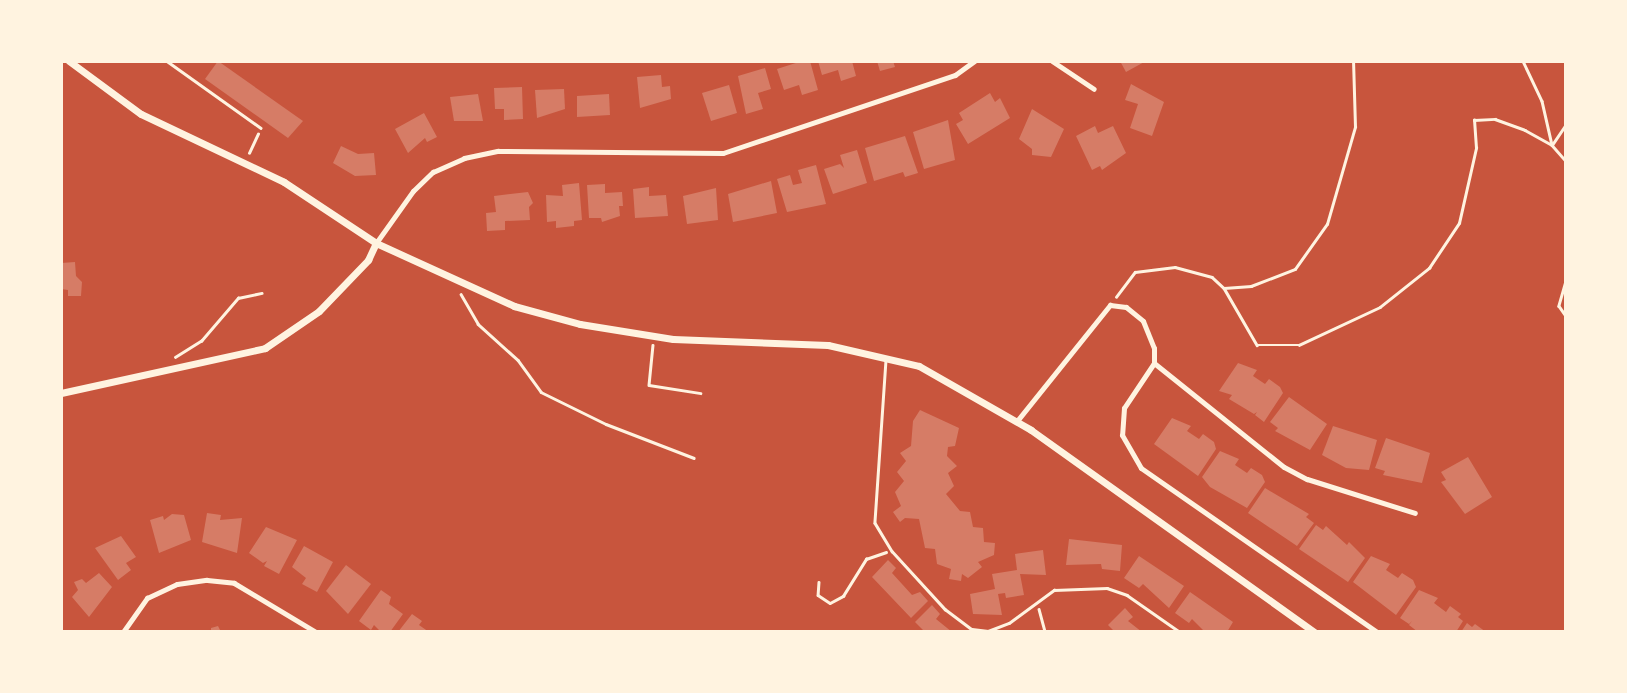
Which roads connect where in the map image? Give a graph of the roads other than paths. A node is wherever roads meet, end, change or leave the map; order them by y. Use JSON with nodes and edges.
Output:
{"nodes":[{"id":1,"x":69,"y":61,"type":"edge"},
{"id":2,"x":167,"y":61,"type":"edge"},
{"id":3,"x":974,"y":61,"type":"edge"},
{"id":4,"x":1052,"y":61,"type":"edge"},
{"id":5,"x":1094,"y":89,"type":"dead end"},
{"id":6,"x":261,"y":128,"type":"road end"},
{"id":7,"x":376,"y":243,"type":"junction"},
{"id":8,"x":887,"y":357,"type":"junction"},
{"id":9,"x":1154,"y":363,"type":"junction"},
{"id":10,"x":61,"y":393,"type":"edge"},
{"id":11,"x":1017,"y":421,"type":"junction"},
{"id":12,"x":1415,"y":513,"type":"dead end"},
{"id":13,"x":122,"y":632,"type":"edge"},
{"id":14,"x":316,"y":632,"type":"edge"},
{"id":15,"x":1181,"y":632,"type":"edge"},
{"id":16,"x":1314,"y":632,"type":"edge"},
{"id":17,"x":1377,"y":632,"type":"edge"}],
"edges":[{"from":1,"to":7,"type":"street"},
{"from":2,"to":6,"type":"lane"},
{"from":3,"to":7,"type":"street"},
{"from":4,"to":5,"type":"street"},
{"from":7,"to":8,"type":"street"},
{"from":7,"to":10,"type":"street"},
{"from":8,"to":11,"type":"street"},
{"from":8,"to":15,"type":"lane"},
{"from":9,"to":11,"type":"street"},
{"from":9,"to":12,"type":"street"},
{"from":9,"to":17,"type":"street"},
{"from":11,"to":16,"type":"street"},
{"from":13,"to":14,"type":"street"}]}
